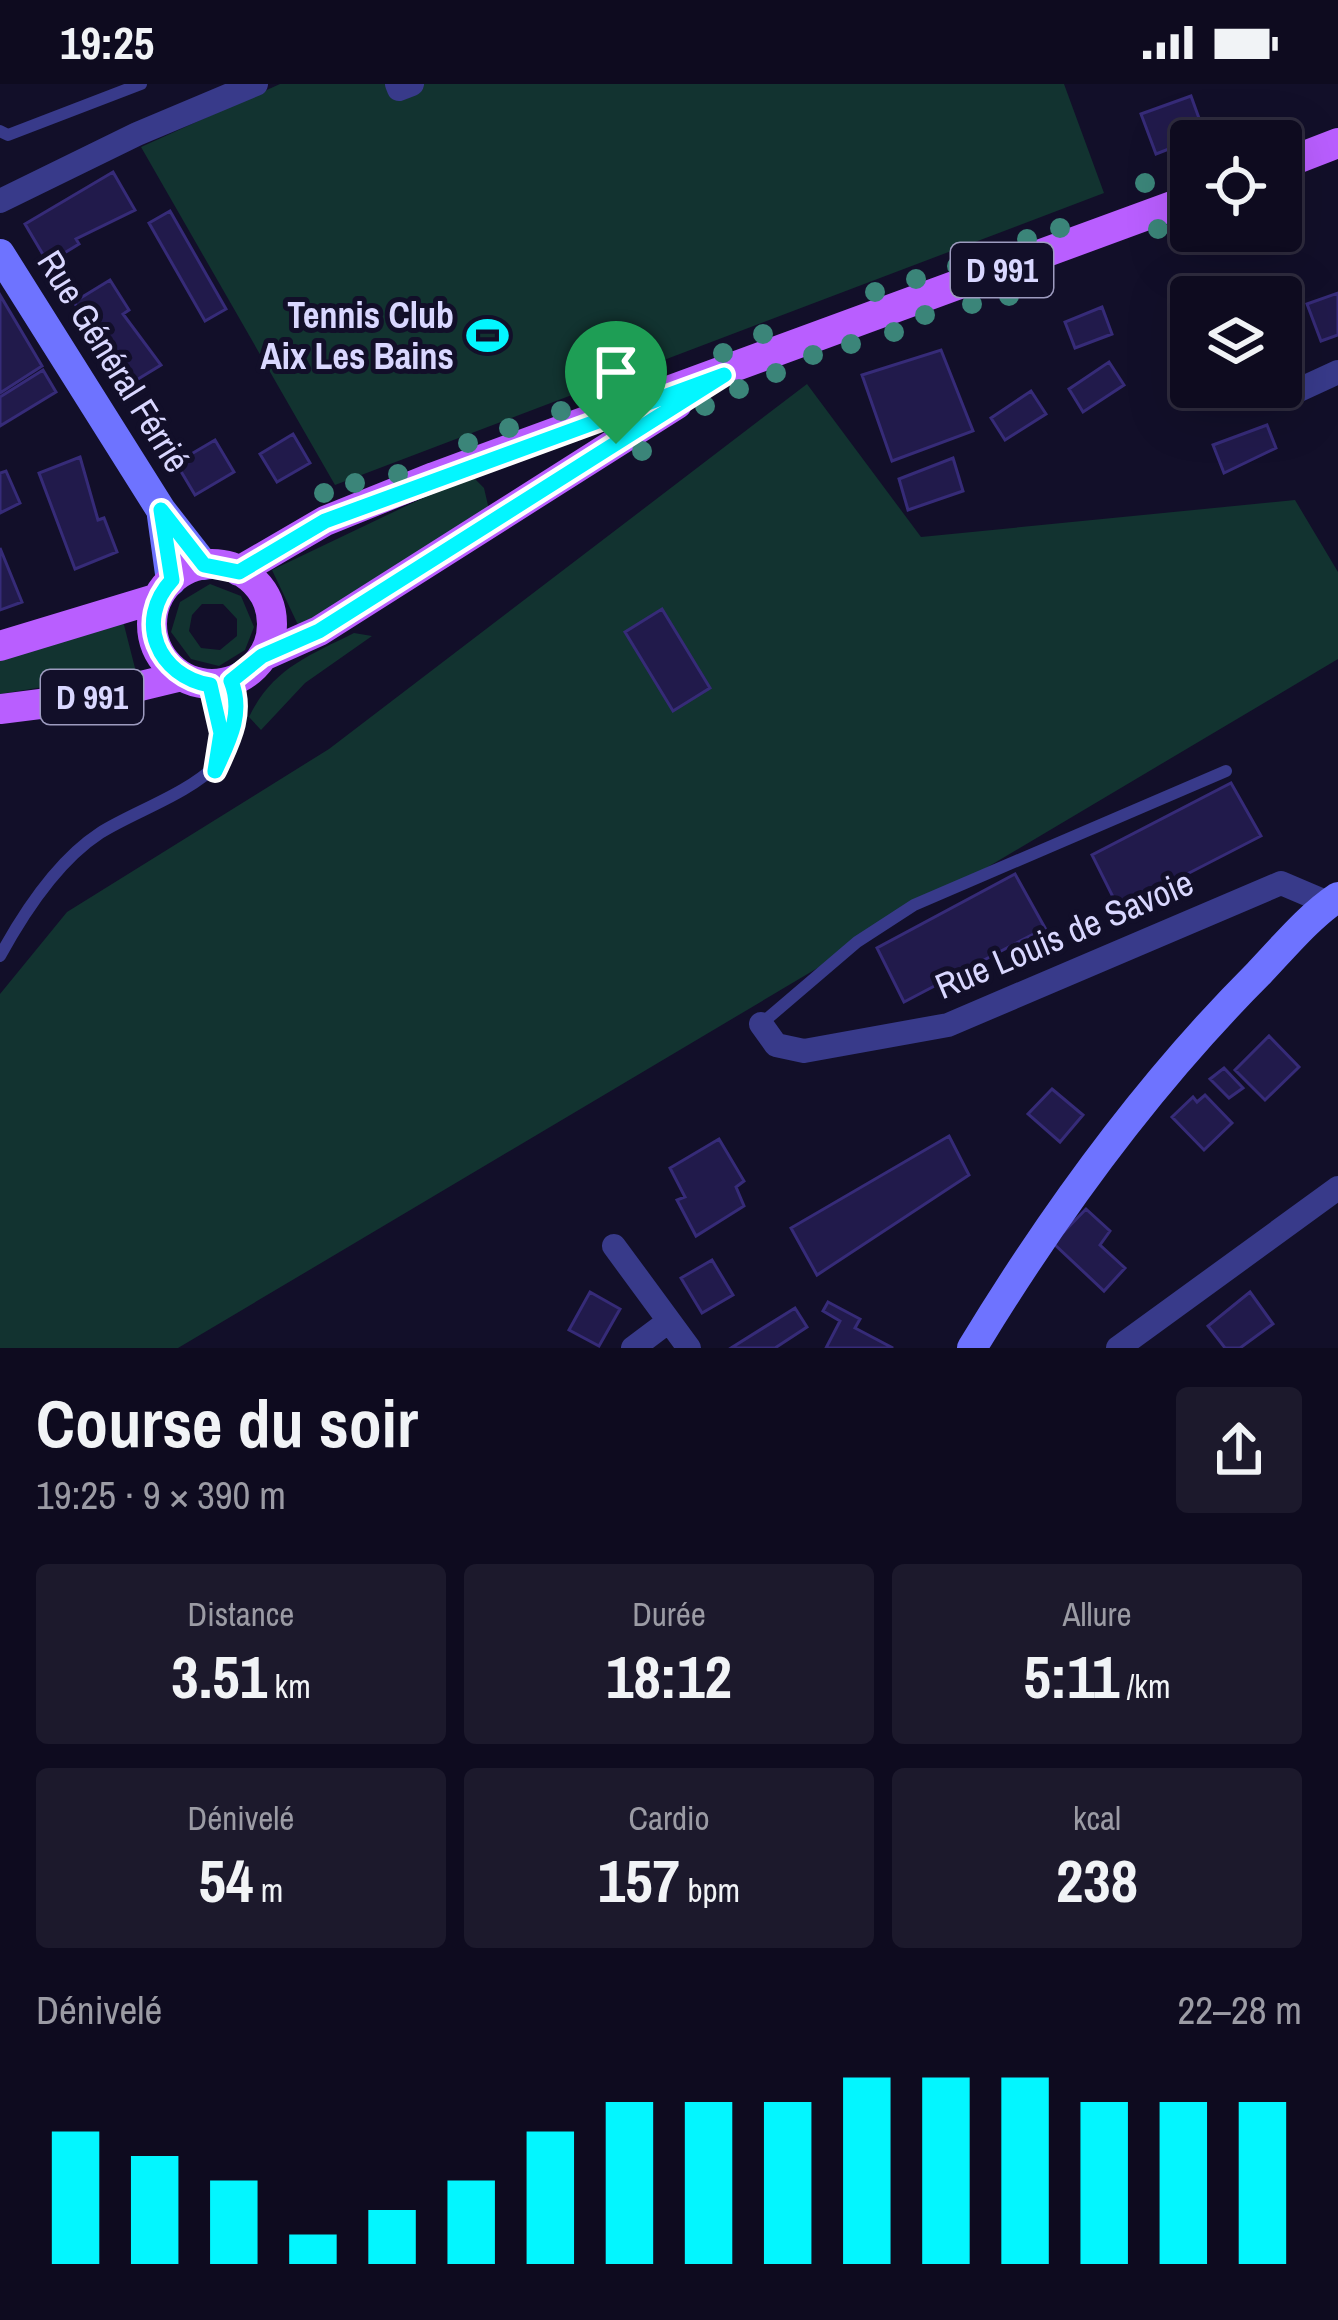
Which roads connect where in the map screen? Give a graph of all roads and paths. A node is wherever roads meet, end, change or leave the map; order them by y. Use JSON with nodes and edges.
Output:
{"nodes":[{"id":1,"x":141,"y":84,"type":"edge"},
{"id":2,"x":256,"y":84,"type":"edge"},
{"id":3,"x":397,"y":84,"type":"edge"},
{"id":4,"x":412,"y":84,"type":"edge"},
{"id":5,"x":0,"y":131,"type":"edge"},
{"id":6,"x":1338,"y":143,"type":"edge"},
{"id":7,"x":1302,"y":157,"type":"edge"},
{"id":8,"x":0,"y":201,"type":"edge"},
{"id":9,"x":1170,"y":207,"type":"edge"},
{"id":10,"x":0,"y":254,"type":"edge"},
{"id":11,"x":1338,"y":372,"type":"edge"},
{"id":12,"x":724,"y":375,"type":"junction"},
{"id":13,"x":1302,"y":389,"type":"edge"},
{"id":14,"x":161,"y":510,"type":"junction"},
{"id":15,"x":204,"y":565,"type":"junction"},
{"id":16,"x":239,"y":572,"type":"junction"},
{"id":17,"x":165,"y":589,"type":"junction"},
{"id":18,"x":0,"y":646,"type":"edge"},
{"id":19,"x":262,"y":656,"type":"junction"},
{"id":20,"x":208,"y":681,"type":"junction"},
{"id":21,"x":0,"y":709,"type":"edge"},
{"id":22,"x":1226,"y":770,"type":"dead end"},
{"id":23,"x":215,"y":771,"type":"junction"},
{"id":24,"x":1333,"y":900,"type":"edge"},
{"id":25,"x":0,"y":956,"type":"edge"},
{"id":26,"x":761,"y":1024,"type":"joint"},
{"id":27,"x":1338,"y":1188,"type":"edge"},
{"id":28,"x":614,"y":1246,"type":"dead end"},
{"id":29,"x":669,"y":1322,"type":"junction"},
{"id":30,"x":633,"y":1348,"type":"edge"},
{"id":31,"x":689,"y":1348,"type":"edge"},
{"id":32,"x":972,"y":1348,"type":"edge"},
{"id":33,"x":1118,"y":1348,"type":"edge"}],
"edges":[{"from":1,"to":5,"type":"lane"},
{"from":2,"to":8,"type":"street"},
{"from":3,"to":4,"type":"street"},
{"from":6,"to":7,"type":"main road"},
{"from":9,"to":12,"type":"main road","number":"D 991"},
{"from":10,"to":14,"type":"street","name":"Rue Général Férrié"},
{"from":11,"to":13,"type":"street"},
{"from":12,"to":16,"type":"main road","number":"D 991"},
{"from":12,"to":19,"type":"main road","number":"D 991"},
{"from":14,"to":15,"type":"street","name":"Rue Général Férrié"},
{"from":14,"to":17,"type":"street","name":"Rue Général Férrié"},
{"from":15,"to":16,"type":"main road"},
{"from":15,"to":17,"type":"main road"},
{"from":16,"to":19,"type":"main road"},
{"from":17,"to":18,"type":"main road","number":"D 991"},
{"from":17,"to":20,"type":"main road"},
{"from":19,"to":20,"type":"main road"},
{"from":20,"to":21,"type":"main road","number":"D 991"},
{"from":20,"to":23,"type":"lane"},
{"from":20,"to":23,"type":"lane"},
{"from":22,"to":26,"type":"lane"},
{"from":23,"to":25,"type":"lane"},
{"from":24,"to":26,"type":"street","name":"Rue Louis de Savoie"},
{"from":24,"to":32,"type":"street"},
{"from":27,"to":33,"type":"street"},
{"from":28,"to":29,"type":"street"},
{"from":29,"to":30,"type":"street"},
{"from":29,"to":31,"type":"street"}]}
